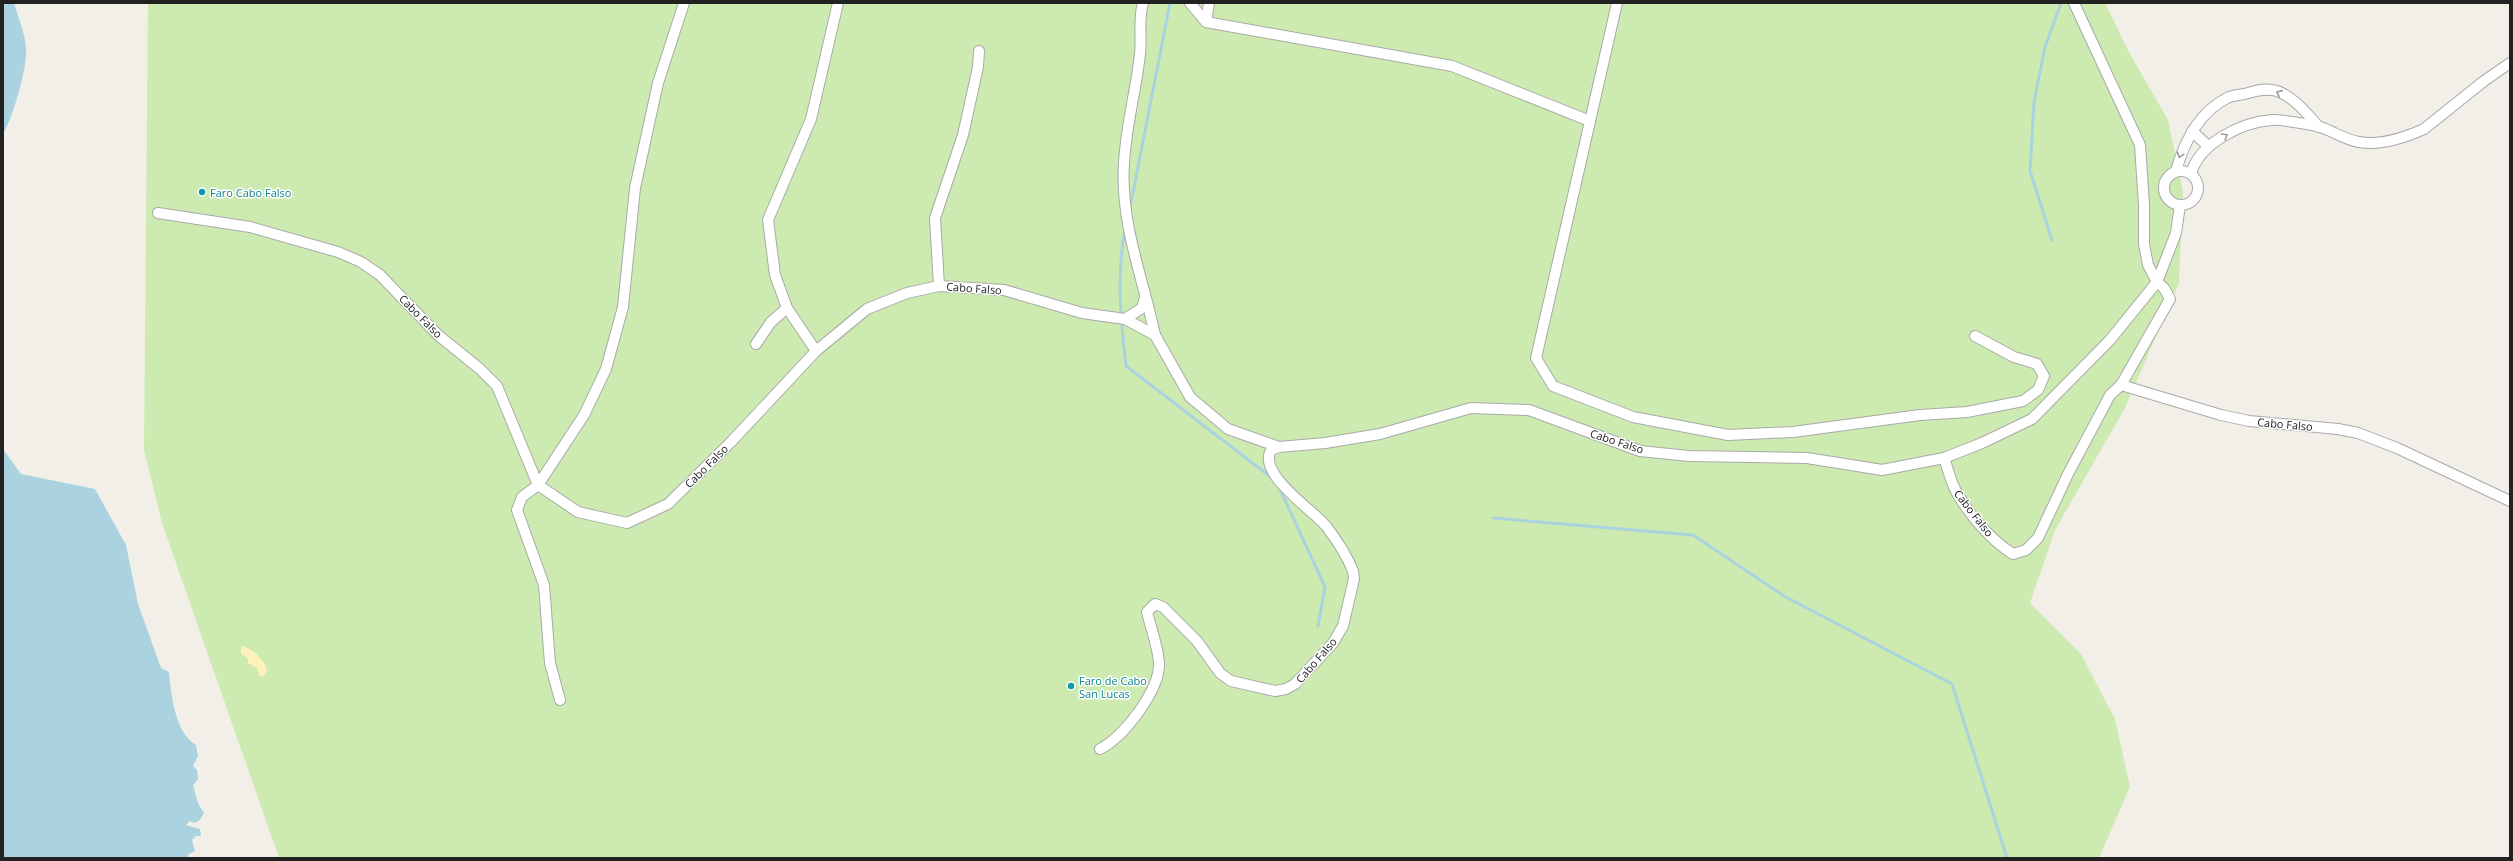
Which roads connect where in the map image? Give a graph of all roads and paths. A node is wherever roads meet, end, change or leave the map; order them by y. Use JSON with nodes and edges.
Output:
{"nodes":[{"id":1,"x":684,"y":3,"type":"edge"},
{"id":2,"x":838,"y":3,"type":"edge"},
{"id":3,"x":1143,"y":3,"type":"edge"},
{"id":4,"x":1190,"y":3,"type":"edge"},
{"id":5,"x":1209,"y":3,"type":"edge"},
{"id":6,"x":1617,"y":3,"type":"edge"},
{"id":7,"x":2074,"y":3,"type":"edge"},
{"id":8,"x":1206,"y":22,"type":"junction"},
{"id":9,"x":979,"y":52,"type":"dead end"},
{"id":10,"x":2510,"y":63,"type":"edge"},
{"id":11,"x":2298,"y":104,"type":"junction"},
{"id":12,"x":1590,"y":121,"type":"junction"},
{"id":13,"x":2294,"y":124,"type":"junction"},
{"id":14,"x":2320,"y":127,"type":"junction"},
{"id":15,"x":2192,"y":131,"type":"junction"},
{"id":16,"x":2208,"y":146,"type":"junction"},
{"id":17,"x":2176,"y":171,"type":"junction"},
{"id":18,"x":2191,"y":174,"type":"junction"},
{"id":19,"x":2180,"y":205,"type":"junction"},
{"id":20,"x":158,"y":213,"type":"dead end"},
{"id":21,"x":2157,"y":282,"type":"junction"},
{"id":22,"x":939,"y":286,"type":"junction"},
{"id":23,"x":1145,"y":297,"type":"junction"},
{"id":24,"x":787,"y":308,"type":"junction"},
{"id":25,"x":1125,"y":319,"type":"junction"},
{"id":26,"x":1155,"y":335,"type":"junction"},
{"id":27,"x":1975,"y":336,"type":"dead end"},
{"id":28,"x":756,"y":344,"type":"dead end"},
{"id":29,"x":816,"y":351,"type":"junction"},
{"id":30,"x":2121,"y":385,"type":"junction"},
{"id":31,"x":1278,"y":447,"type":"junction"},
{"id":32,"x":1944,"y":458,"type":"junction"},
{"id":33,"x":538,"y":485,"type":"junction"},
{"id":34,"x":2510,"y":501,"type":"edge"},
{"id":35,"x":560,"y":700,"type":"dead end"},
{"id":36,"x":1100,"y":749,"type":"dead end"}],
"edges":[{"from":1,"to":33,"type":"street"},
{"from":2,"to":24,"type":"street"},
{"from":3,"to":23,"type":"street"},
{"from":4,"to":8,"type":"street"},
{"from":5,"to":8,"type":"street"},
{"from":6,"to":12,"type":"street"},
{"from":7,"to":21,"type":"street"},
{"from":8,"to":12,"type":"street"},
{"from":9,"to":22,"type":"street"},
{"from":10,"to":14,"type":"street"},
{"from":11,"to":13,"type":"street"},
{"from":11,"to":14,"type":"street"},
{"from":11,"to":15,"type":"street","one_way":true},
{"from":12,"to":27,"type":"street"},
{"from":13,"to":14,"type":"street"},
{"from":16,"to":13,"type":"street","one_way":true},
{"from":15,"to":16,"type":"street"},
{"from":15,"to":17,"type":"street","one_way":true},
{"from":16,"to":18,"type":"street"},
{"from":17,"to":18,"type":"street"},
{"from":17,"to":19,"type":"street"},
{"from":18,"to":19,"type":"street"},
{"from":19,"to":21,"type":"street"},
{"from":20,"to":33,"type":"street","name":"Cabo Falso"},
{"from":21,"to":30,"type":"street"},
{"from":21,"to":32,"type":"street"},
{"from":22,"to":25,"type":"street","name":"Cabo Falso"},
{"from":22,"to":29,"type":"street","name":"Cabo Falso"},
{"from":23,"to":25,"type":"street"},
{"from":23,"to":26,"type":"street"},
{"from":24,"to":28,"type":"street"},
{"from":24,"to":29,"type":"street"},
{"from":25,"to":26,"type":"street","name":"Cabo Falso"},
{"from":26,"to":31,"type":"street","name":"Cabo Falso"},
{"from":29,"to":33,"type":"street","name":"Cabo Falso"},
{"from":30,"to":32,"type":"street","name":"Cabo Falso"},
{"from":30,"to":34,"type":"street","name":"Cabo Falso"},
{"from":31,"to":32,"type":"street","name":"Cabo Falso"},
{"from":31,"to":36,"type":"street","name":"Cabo Falso"},
{"from":33,"to":35,"type":"street"}]}
